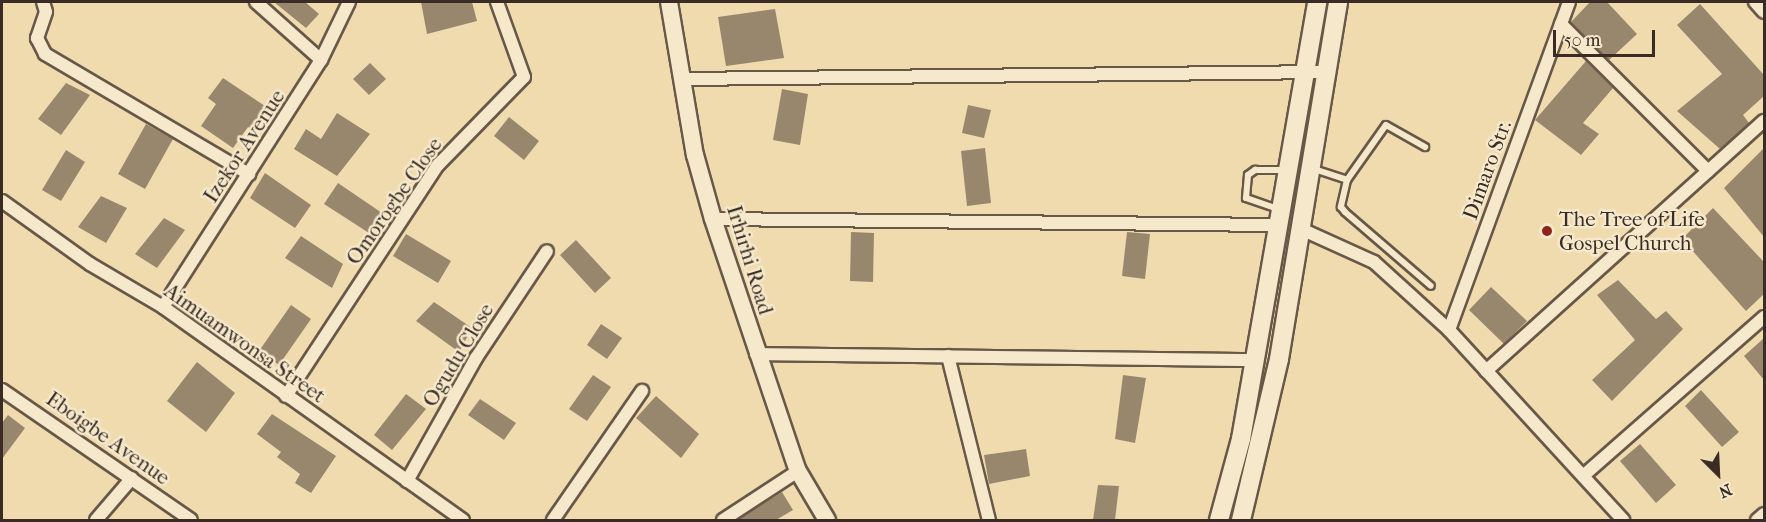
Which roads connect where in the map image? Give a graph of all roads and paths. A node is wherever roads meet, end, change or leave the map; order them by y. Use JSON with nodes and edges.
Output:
{"nodes":[{"id":1,"x":43,"y":2,"type":"edge"},
{"id":2,"x":256,"y":2,"type":"edge"},
{"id":3,"x":349,"y":2,"type":"edge"},
{"id":4,"x":497,"y":2,"type":"edge"},
{"id":5,"x":669,"y":2,"type":"edge"},
{"id":6,"x":1317,"y":2,"type":"edge"},
{"id":7,"x":1338,"y":2,"type":"edge"},
{"id":8,"x":1569,"y":2,"type":"edge"},
{"id":9,"x":1755,"y":2,"type":"edge"},
{"id":10,"x":1764,"y":12,"type":"edge"},
{"id":11,"x":1561,"y":24,"type":"junction"},
{"id":12,"x":321,"y":60,"type":"junction"},
{"id":13,"x":1326,"y":72,"type":"junction"},
{"id":14,"x":1305,"y":73,"type":"junction"},
{"id":15,"x":681,"y":79,"type":"junction"},
{"id":16,"x":1764,"y":121,"type":"edge"},
{"id":17,"x":1425,"y":147,"type":"dead end"},
{"id":18,"x":1311,"y":168,"type":"junction"},
{"id":19,"x":1289,"y":170,"type":"junction"},
{"id":20,"x":1708,"y":171,"type":"junction"},
{"id":21,"x":249,"y":174,"type":"junction"},
{"id":22,"x":1347,"y":180,"type":"junction"},
{"id":23,"x":2,"y":201,"type":"edge"},
{"id":24,"x":1280,"y":217,"type":"junction"},
{"id":25,"x":713,"y":219,"type":"junction"},
{"id":26,"x":1301,"y":229,"type":"junction"},
{"id":27,"x":547,"y":250,"type":"dead end"},
{"id":28,"x":1431,"y":286,"type":"dead end"},
{"id":29,"x":163,"y":307,"type":"junction"},
{"id":30,"x":1764,"y":317,"type":"edge"},
{"id":31,"x":1449,"y":330,"type":"junction"},
{"id":32,"x":756,"y":354,"type":"junction"},
{"id":33,"x":948,"y":356,"type":"junction"},
{"id":34,"x":1255,"y":360,"type":"junction"},
{"id":35,"x":1486,"y":371,"type":"junction"},
{"id":36,"x":2,"y":390,"type":"edge"},
{"id":37,"x":642,"y":391,"type":"dead end"},
{"id":38,"x":286,"y":396,"type":"junction"},
{"id":39,"x":798,"y":471,"type":"junction"},
{"id":40,"x":1583,"y":476,"type":"junction"},
{"id":41,"x":132,"y":478,"type":"junction"},
{"id":42,"x":407,"y":482,"type":"junction"},
{"id":43,"x":1764,"y":514,"type":"edge"},
{"id":44,"x":96,"y":520,"type":"edge"},
{"id":45,"x":192,"y":520,"type":"edge"},
{"id":46,"x":463,"y":520,"type":"edge"},
{"id":47,"x":553,"y":520,"type":"edge"},
{"id":48,"x":723,"y":520,"type":"edge"},
{"id":49,"x":827,"y":520,"type":"edge"},
{"id":50,"x":989,"y":520,"type":"edge"},
{"id":51,"x":1219,"y":520,"type":"edge"},
{"id":52,"x":1241,"y":520,"type":"edge"},
{"id":53,"x":1623,"y":520,"type":"edge"},
{"id":54,"x":1757,"y":520,"type":"edge"}],
"edges":[{"from":1,"to":21,"type":"street"},
{"from":2,"to":12,"type":"street"},
{"from":3,"to":12,"type":"street","name":"Izekor Avenue"},
{"from":4,"to":38,"type":"street","name":"Omorogbe Close"},
{"from":5,"to":15,"type":"street","name":"Irhirhi Road"},
{"from":6,"to":14,"type":"main road"},
{"from":7,"to":13,"type":"main road"},
{"from":8,"to":11,"type":"street","name":"Dimaro Str."},
{"from":9,"to":10,"type":"street"},
{"from":11,"to":20,"type":"street"},
{"from":11,"to":31,"type":"street","name":"Dimaro Str."},
{"from":12,"to":21,"type":"street","name":"Izekor Avenue"},
{"from":13,"to":14,"type":"street"},
{"from":13,"to":18,"type":"main road"},
{"from":14,"to":15,"type":"street"},
{"from":14,"to":19,"type":"main road"},
{"from":15,"to":25,"type":"street","name":"Irhirhi Road"},
{"from":16,"to":20,"type":"street"},
{"from":17,"to":22,"type":"lane"},
{"from":18,"to":22,"type":"lane"},
{"from":18,"to":26,"type":"main road"},
{"from":19,"to":24,"type":"main road"},
{"from":19,"to":24,"type":"lane"},
{"from":20,"to":35,"type":"street"},
{"from":21,"to":29,"type":"street","name":"Izekor Avenue"},
{"from":22,"to":28,"type":"lane"},
{"from":23,"to":29,"type":"street","name":"Aimuamwonsa Street"},
{"from":24,"to":25,"type":"street"},
{"from":24,"to":34,"type":"main road"},
{"from":25,"to":32,"type":"street","name":"Irhirhi Road"},
{"from":26,"to":31,"type":"street"},
{"from":26,"to":52,"type":"main road"},
{"from":27,"to":42,"type":"street","name":"Ogudu Close"},
{"from":29,"to":38,"type":"street","name":"Aimuamwonsa Street"},
{"from":30,"to":40,"type":"street"},
{"from":31,"to":35,"type":"street"},
{"from":32,"to":33,"type":"street"},
{"from":32,"to":39,"type":"street","name":"Irhirhi Road"},
{"from":33,"to":34,"type":"street"},
{"from":33,"to":50,"type":"street"},
{"from":34,"to":51,"type":"main road"},
{"from":35,"to":40,"type":"street"},
{"from":36,"to":41,"type":"street","name":"Eboigbe Avenue"},
{"from":37,"to":47,"type":"street"},
{"from":38,"to":42,"type":"street","name":"Aimuamwonsa Street"},
{"from":39,"to":48,"type":"street"},
{"from":39,"to":49,"type":"street","name":"Irhirhi Road"},
{"from":40,"to":53,"type":"street"},
{"from":41,"to":44,"type":"street"},
{"from":41,"to":45,"type":"street","name":"Eboigbe Avenue"},
{"from":42,"to":46,"type":"street","name":"Aimuamwonsa Street"},
{"from":43,"to":54,"type":"street"}]}
